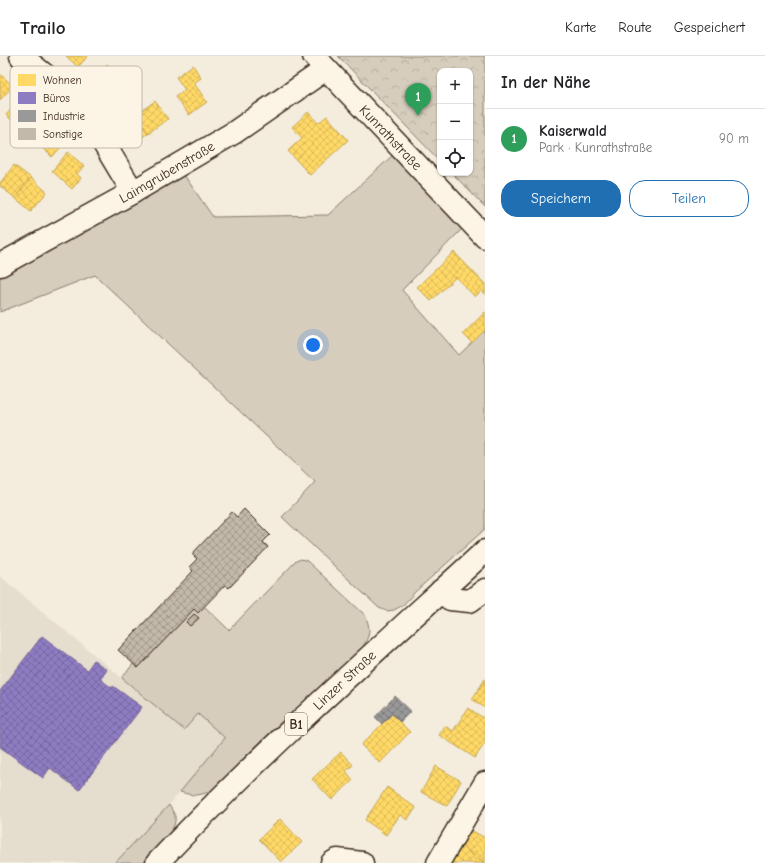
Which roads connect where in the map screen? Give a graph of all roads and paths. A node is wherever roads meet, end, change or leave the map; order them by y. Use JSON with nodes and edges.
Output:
{"nodes":[{"id":1,"x":21,"y":56,"type":"edge"},
{"id":2,"x":320,"y":62,"type":"edge"},
{"id":3,"x":34,"y":66,"type":"edge"},
{"id":4,"x":107,"y":148,"type":"edge"},
{"id":5,"x":133,"y":192,"type":"junction"},
{"id":6,"x":485,"y":237,"type":"edge"},
{"id":7,"x":0,"y":265,"type":"edge"},
{"id":8,"x":485,"y":550,"type":"edge"},
{"id":9,"x":485,"y":590,"type":"edge"},
{"id":10,"x":441,"y":591,"type":"junction"},
{"id":11,"x":485,"y":783,"type":"edge"},
{"id":12,"x":157,"y":863,"type":"edge"},
{"id":13,"x":332,"y":863,"type":"edge"},
{"id":14,"x":362,"y":863,"type":"edge"},
{"id":15,"x":438,"y":863,"type":"edge"}],
"edges":[{"from":1,"to":3,"type":"street"},
{"from":2,"to":5,"type":"street","name":"Laimgrubenstraße"},
{"from":2,"to":6,"type":"street","name":"Kunrathstraße"},
{"from":4,"to":5,"type":"street"},
{"from":5,"to":7,"type":"street","name":"Laimgrubenstraße"},
{"from":8,"to":10,"type":"street","name":"Linzer Straße","number":"B1"},
{"from":9,"to":10,"type":"street"},
{"from":10,"to":12,"type":"street","name":"Linzer Straße","number":"B1"},
{"from":11,"to":15,"type":"street"},
{"from":13,"to":14,"type":"street"}]}
